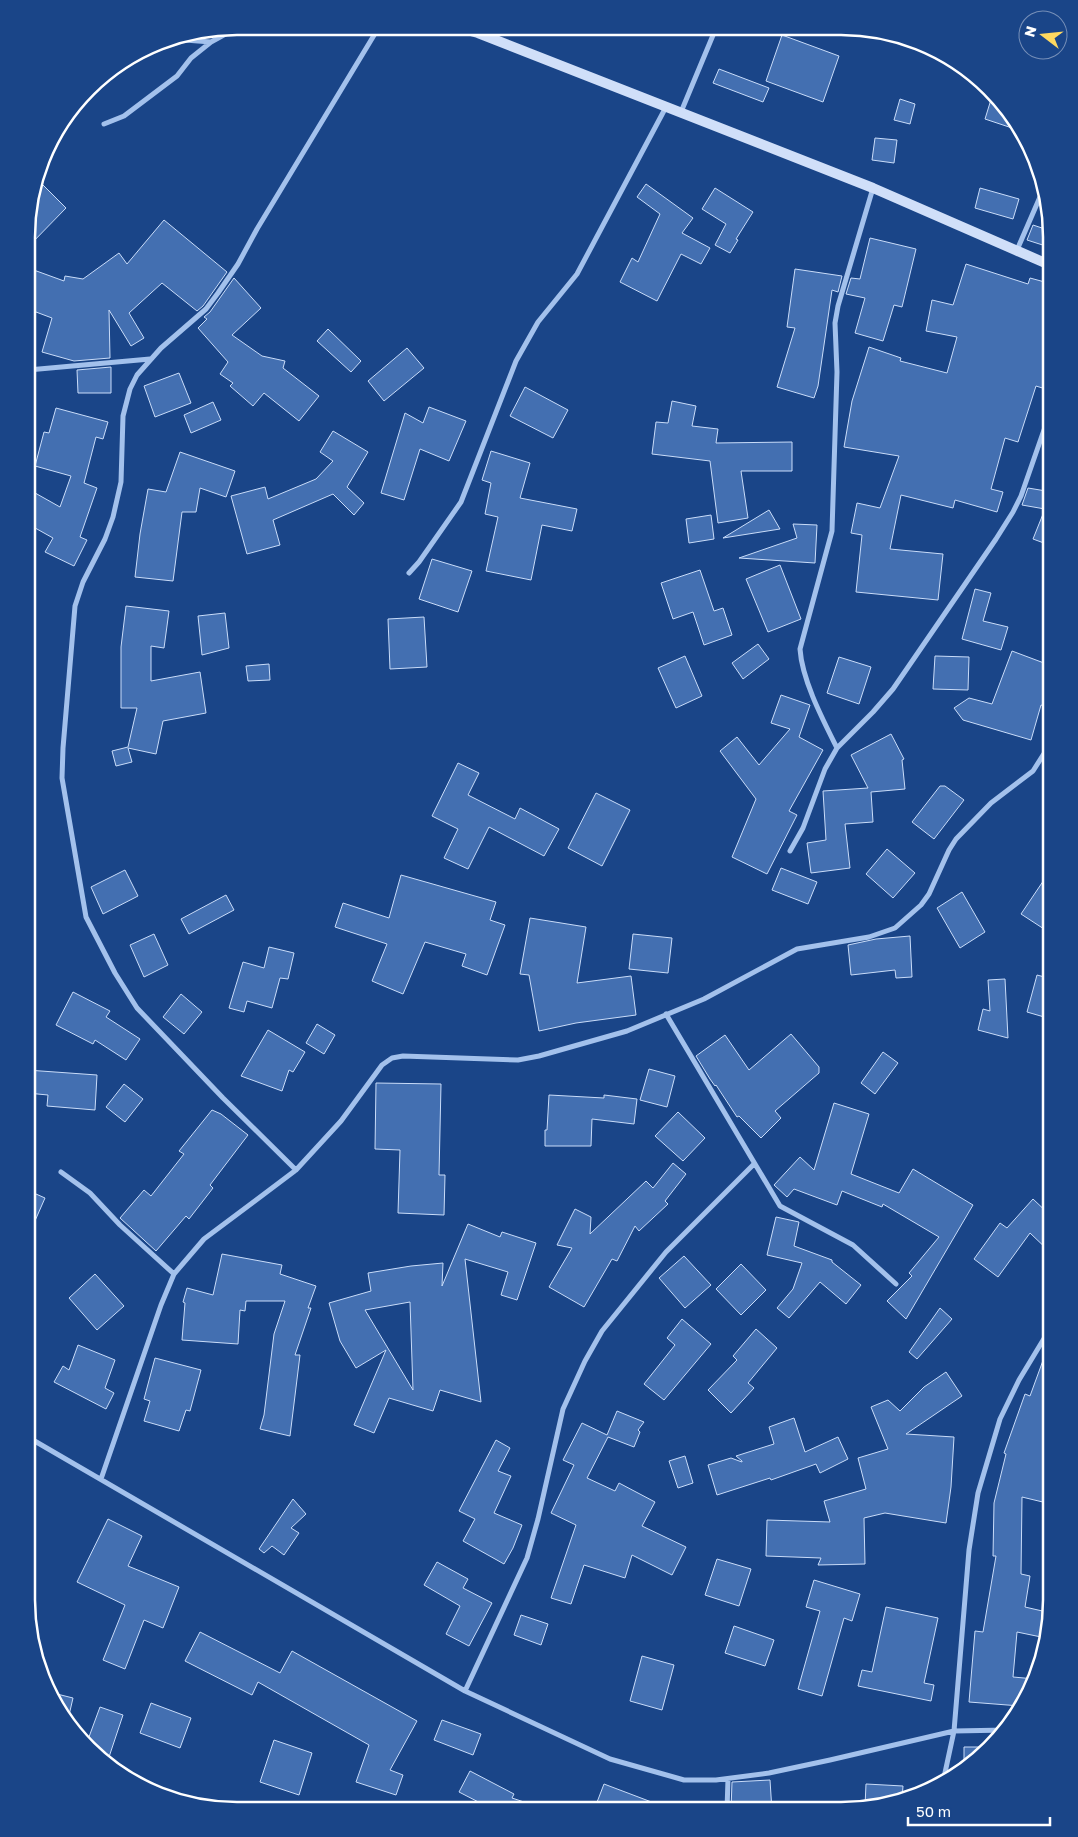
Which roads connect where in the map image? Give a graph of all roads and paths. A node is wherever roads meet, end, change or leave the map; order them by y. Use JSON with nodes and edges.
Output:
{"nodes":[{"id":1,"x":224,"y":35,"type":"edge"},
{"id":2,"x":375,"y":35,"type":"edge"},
{"id":3,"x":483,"y":35,"type":"edge"},
{"id":4,"x":713,"y":35,"type":"edge"},
{"id":5,"x":191,"y":40,"type":"edge"},
{"id":6,"x":211,"y":42,"type":"junction"},
{"id":7,"x":667,"y":106,"type":"junction"},
{"id":8,"x":681,"y":112,"type":"junction"},
{"id":9,"x":104,"y":124,"type":"dead end"},
{"id":10,"x":873,"y":188,"type":"junction"},
{"id":11,"x":1039,"y":199,"type":"edge"},
{"id":12,"x":1018,"y":250,"type":"junction"},
{"id":13,"x":1043,"y":262,"type":"edge"},
{"id":14,"x":151,"y":359,"type":"junction"},
{"id":15,"x":35,"y":369,"type":"edge"},
{"id":16,"x":1043,"y":434,"type":"edge"},
{"id":17,"x":409,"y":573,"type":"dead end"},
{"id":18,"x":837,"y":748,"type":"junction"},
{"id":19,"x":1043,"y":755,"type":"edge"},
{"id":20,"x":790,"y":851,"type":"dead end"},
{"id":21,"x":666,"y":1014,"type":"junction"},
{"id":22,"x":754,"y":1164,"type":"junction"},
{"id":23,"x":296,"y":1170,"type":"junction"},
{"id":24,"x":61,"y":1172,"type":"dead end"},
{"id":25,"x":174,"y":1274,"type":"junction"},
{"id":26,"x":896,"y":1284,"type":"dead end"},
{"id":27,"x":1043,"y":1340,"type":"edge"},
{"id":28,"x":36,"y":1442,"type":"edge"},
{"id":29,"x":101,"y":1479,"type":"junction"},
{"id":30,"x":465,"y":1691,"type":"junction"},
{"id":31,"x":995,"y":1730,"type":"edge"},
{"id":32,"x":954,"y":1731,"type":"junction"},
{"id":33,"x":945,"y":1773,"type":"edge"},
{"id":34,"x":728,"y":1779,"type":"junction"},
{"id":35,"x":727,"y":1802,"type":"edge"}],
"edges":[{"from":1,"to":6,"type":"street"},
{"from":2,"to":14,"type":"street"},
{"from":3,"to":7,"type":"main road"},
{"from":4,"to":8,"type":"street"},
{"from":5,"to":6,"type":"street"},
{"from":6,"to":9,"type":"street"},
{"from":7,"to":8,"type":"main road"},
{"from":7,"to":17,"type":"street"},
{"from":8,"to":10,"type":"main road"},
{"from":10,"to":12,"type":"main road"},
{"from":10,"to":18,"type":"street"},
{"from":11,"to":12,"type":"street"},
{"from":12,"to":13,"type":"main road"},
{"from":14,"to":15,"type":"street"},
{"from":14,"to":23,"type":"street"},
{"from":16,"to":18,"type":"street"},
{"from":18,"to":20,"type":"street"},
{"from":19,"to":21,"type":"street"},
{"from":21,"to":22,"type":"street"},
{"from":21,"to":23,"type":"street"},
{"from":22,"to":26,"type":"street"},
{"from":22,"to":30,"type":"street"},
{"from":23,"to":25,"type":"street"},
{"from":24,"to":25,"type":"street"},
{"from":25,"to":29,"type":"street"},
{"from":27,"to":32,"type":"street"},
{"from":28,"to":29,"type":"street"},
{"from":29,"to":30,"type":"street"},
{"from":30,"to":34,"type":"street"},
{"from":31,"to":32,"type":"street"},
{"from":32,"to":33,"type":"street"},
{"from":32,"to":34,"type":"street"},
{"from":34,"to":35,"type":"street"}]}
